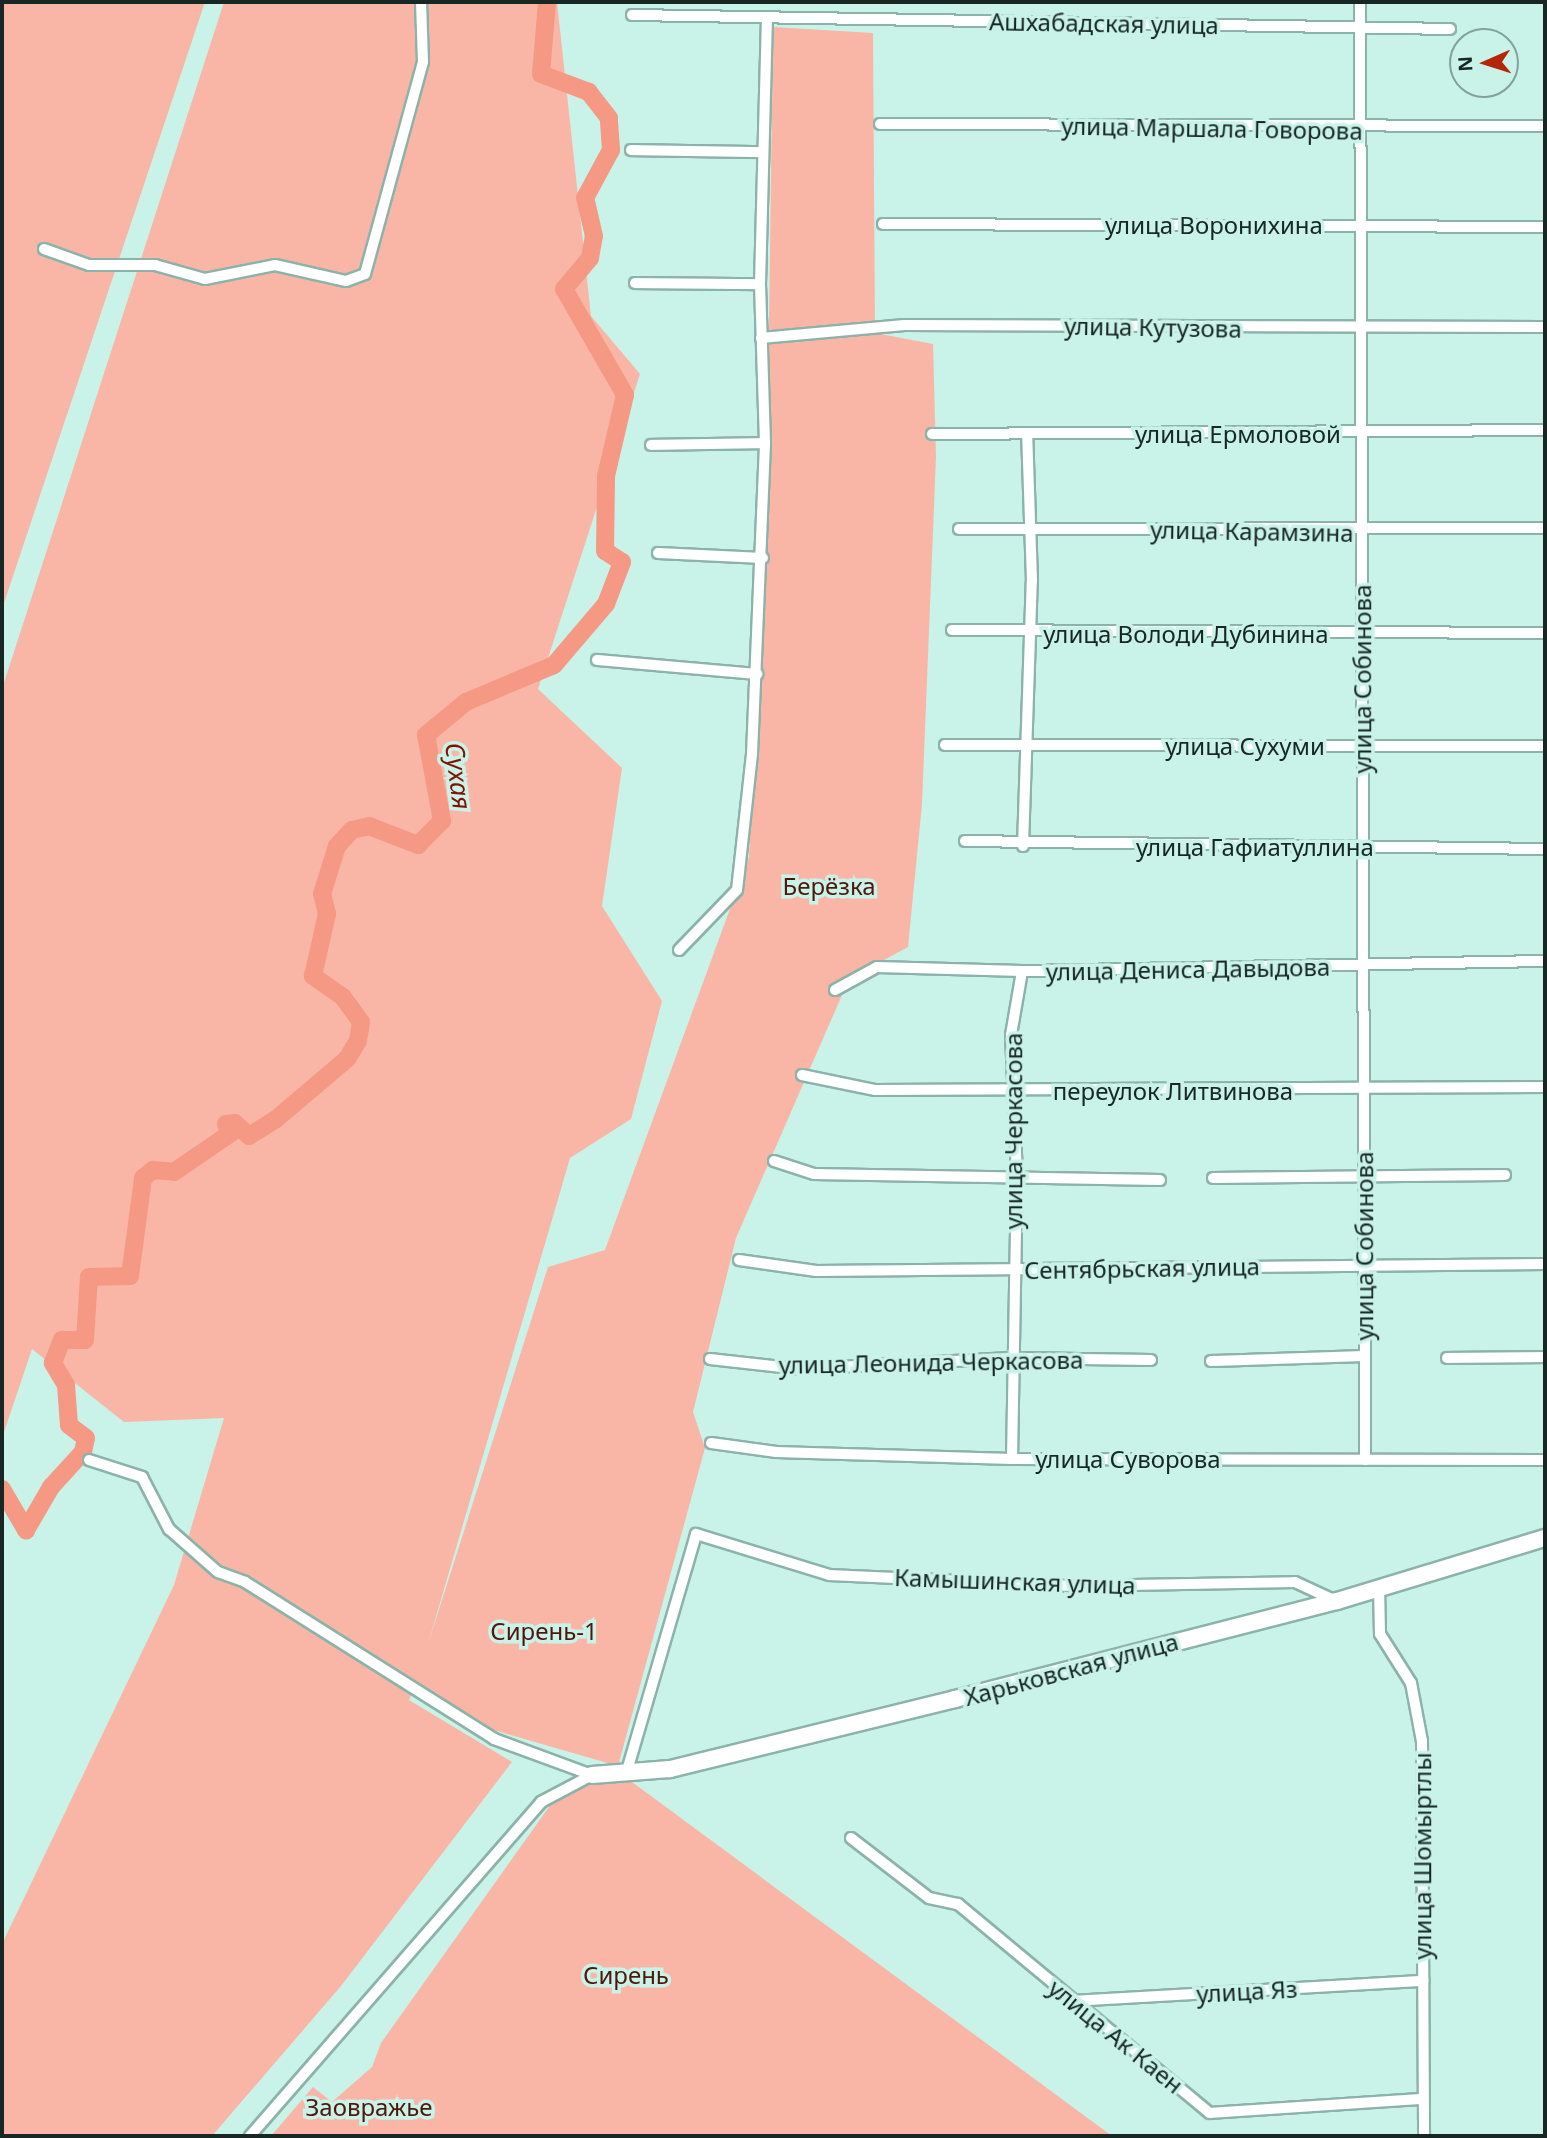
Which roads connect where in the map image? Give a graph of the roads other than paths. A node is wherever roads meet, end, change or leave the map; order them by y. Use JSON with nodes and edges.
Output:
{"nodes":[{"id":1,"x":421,"y":2,"type":"edge"},
{"id":2,"x":1360,"y":2,"type":"edge"},
{"id":3,"x":632,"y":15,"type":"dead end"},
{"id":4,"x":767,"y":20,"type":"junction"},
{"id":5,"x":1360,"y":26,"type":"junction"},
{"id":6,"x":1449,"y":29,"type":"edge"},
{"id":7,"x":880,"y":124,"type":"dead end"},
{"id":8,"x":1545,"y":126,"type":"edge"},
{"id":9,"x":1361,"y":130,"type":"junction"},
{"id":10,"x":631,"y":150,"type":"dead end"},
{"id":11,"x":763,"y":152,"type":"junction"},
{"id":12,"x":883,"y":223,"type":"dead end"},
{"id":13,"x":1361,"y":226,"type":"junction"},
{"id":14,"x":1545,"y":227,"type":"edge"},
{"id":15,"x":44,"y":249,"type":"dead end"},
{"id":16,"x":635,"y":283,"type":"dead end"},
{"id":17,"x":760,"y":284,"type":"junction"},
{"id":18,"x":1545,"y":327,"type":"edge"},
{"id":19,"x":1361,"y":331,"type":"junction"},
{"id":20,"x":761,"y":338,"type":"junction"},
{"id":21,"x":1545,"y":430,"type":"edge"},
{"id":22,"x":1027,"y":433,"type":"junction"},
{"id":23,"x":932,"y":434,"type":"dead end"},
{"id":24,"x":1362,"y":434,"type":"junction"},
{"id":25,"x":765,"y":443,"type":"junction"},
{"id":26,"x":651,"y":445,"type":"dead end"},
{"id":27,"x":1031,"y":528,"type":"junction"},
{"id":28,"x":1545,"y":528,"type":"edge"},
{"id":29,"x":959,"y":530,"type":"dead end"},
{"id":30,"x":1362,"y":532,"type":"junction"},
{"id":31,"x":658,"y":553,"type":"dead end"},
{"id":32,"x":763,"y":558,"type":"junction"},
{"id":33,"x":952,"y":630,"type":"dead end"},
{"id":34,"x":1362,"y":633,"type":"junction"},
{"id":35,"x":1545,"y":633,"type":"edge"},
{"id":36,"x":1029,"y":635,"type":"junction"},
{"id":37,"x":597,"y":660,"type":"dead end"},
{"id":38,"x":757,"y":674,"type":"junction"},
{"id":39,"x":1027,"y":745,"type":"junction"},
{"id":40,"x":945,"y":746,"type":"dead end"},
{"id":41,"x":1545,"y":746,"type":"edge"},
{"id":42,"x":1363,"y":747,"type":"junction"},
{"id":43,"x":965,"y":841,"type":"dead end"},
{"id":44,"x":1023,"y":846,"type":"junction"},
{"id":45,"x":1363,"y":847,"type":"junction"},
{"id":46,"x":1545,"y":849,"type":"edge"},
{"id":47,"x":679,"y":950,"type":"dead end"},
{"id":48,"x":1545,"y":961,"type":"edge"},
{"id":49,"x":1363,"y":967,"type":"junction"},
{"id":50,"x":1023,"y":971,"type":"junction"},
{"id":51,"x":835,"y":990,"type":"dead end"},
{"id":52,"x":802,"y":1074,"type":"dead end"},
{"id":53,"x":1545,"y":1087,"type":"edge"},
{"id":54,"x":1015,"y":1090,"type":"junction"},
{"id":55,"x":1364,"y":1091,"type":"junction"},
{"id":56,"x":774,"y":1161,"type":"dead end"},
{"id":57,"x":1364,"y":1175,"type":"junction"},
{"id":58,"x":1505,"y":1175,"type":"dead end"},
{"id":59,"x":1017,"y":1177,"type":"junction"},
{"id":60,"x":1213,"y":1178,"type":"dead end"},
{"id":61,"x":1160,"y":1180,"type":"dead end"},
{"id":62,"x":738,"y":1260,"type":"dead end"},
{"id":63,"x":1364,"y":1264,"type":"junction"},
{"id":64,"x":1545,"y":1264,"type":"edge"},
{"id":65,"x":1011,"y":1270,"type":"junction"},
{"id":66,"x":1364,"y":1356,"type":"junction"},
{"id":67,"x":1545,"y":1357,"type":"edge"},
{"id":68,"x":1012,"y":1358,"type":"junction"},
{"id":69,"x":1447,"y":1358,"type":"dead end"},
{"id":70,"x":710,"y":1359,"type":"dead end"},
{"id":71,"x":1151,"y":1360,"type":"dead end"},
{"id":72,"x":1211,"y":1361,"type":"dead end"},
{"id":73,"x":711,"y":1443,"type":"dead end"},
{"id":74,"x":1012,"y":1459,"type":"junction"},
{"id":75,"x":89,"y":1460,"type":"dead end"},
{"id":76,"x":1365,"y":1460,"type":"junction"},
{"id":77,"x":1545,"y":1460,"type":"edge"},
{"id":78,"x":1545,"y":1538,"type":"edge"},
{"id":79,"x":1379,"y":1586,"type":"junction"},
{"id":80,"x":1336,"y":1601,"type":"junction"},
{"id":81,"x":592,"y":1774,"type":"junction"},
{"id":82,"x":626,"y":1774,"type":"junction"},
{"id":83,"x":851,"y":1838,"type":"dead end"},
{"id":84,"x":1423,"y":1981,"type":"junction"},
{"id":85,"x":1072,"y":2001,"type":"junction"},
{"id":86,"x":1423,"y":2099,"type":"junction"},
{"id":87,"x":250,"y":2136,"type":"edge"},
{"id":88,"x":1424,"y":2136,"type":"edge"}],
"edges":[{"from":1,"to":15,"type":"street"},
{"from":2,"to":5,"type":"street","name":"улица Собинова"},
{"from":3,"to":4,"type":"street","name":"Ашхабадская улица"},
{"from":4,"to":5,"type":"street","name":"Ашхабадская улица"},
{"from":4,"to":11,"type":"street"},
{"from":5,"to":6,"type":"street","name":"Ашхабадская улица"},
{"from":5,"to":9,"type":"street","name":"улица Собинова"},
{"from":7,"to":9,"type":"street","name":"улица Маршала Говорова"},
{"from":8,"to":9,"type":"street","name":"улица Маршала Говорова"},
{"from":9,"to":13,"type":"street","name":"улица Собинова"},
{"from":10,"to":11,"type":"street"},
{"from":11,"to":17,"type":"street"},
{"from":12,"to":13,"type":"street","name":"улица Воронихина"},
{"from":13,"to":14,"type":"street","name":"улица Воронихина"},
{"from":13,"to":19,"type":"street","name":"улица Собинова"},
{"from":16,"to":17,"type":"street"},
{"from":17,"to":20,"type":"street"},
{"from":18,"to":19,"type":"street","name":"улица Кутузова"},
{"from":19,"to":20,"type":"street","name":"улица Кутузова"},
{"from":19,"to":24,"type":"street","name":"улица Собинова"},
{"from":20,"to":25,"type":"street"},
{"from":21,"to":24,"type":"street","name":"улица Ермоловой"},
{"from":22,"to":23,"type":"street","name":"улица Ермоловой"},
{"from":22,"to":24,"type":"street","name":"улица Ермоловой"},
{"from":22,"to":27,"type":"street"},
{"from":24,"to":30,"type":"street","name":"улица Собинова"},
{"from":25,"to":26,"type":"street"},
{"from":25,"to":32,"type":"street"},
{"from":27,"to":29,"type":"street","name":"улица Карамзина"},
{"from":27,"to":30,"type":"street","name":"улица Карамзина"},
{"from":27,"to":36,"type":"street"},
{"from":28,"to":30,"type":"street","name":"улица Карамзина"},
{"from":30,"to":34,"type":"street","name":"улица Собинова"},
{"from":31,"to":32,"type":"street"},
{"from":32,"to":38,"type":"street"},
{"from":33,"to":36,"type":"street","name":"улица Володи Дубинина"},
{"from":34,"to":35,"type":"street","name":"улица Володи Дубинина"},
{"from":34,"to":36,"type":"street","name":"улица Володи Дубинина"},
{"from":34,"to":42,"type":"street","name":"улица Собинова"},
{"from":36,"to":39,"type":"street"},
{"from":37,"to":38,"type":"street"},
{"from":38,"to":47,"type":"street"},
{"from":39,"to":40,"type":"street","name":"улица Сухуми"},
{"from":39,"to":42,"type":"street","name":"улица Сухуми"},
{"from":39,"to":44,"type":"street"},
{"from":41,"to":42,"type":"street","name":"улица Сухуми"},
{"from":42,"to":45,"type":"street","name":"улица Собинова"},
{"from":43,"to":44,"type":"street","name":"улица Гафиатуллина"},
{"from":44,"to":45,"type":"street","name":"улица Гафиатуллина"},
{"from":45,"to":46,"type":"street","name":"улица Гафиатуллина"},
{"from":45,"to":49,"type":"street","name":"улица Собинова"},
{"from":48,"to":49,"type":"street","name":"улица Дениса Давыдова"},
{"from":49,"to":50,"type":"street","name":"улица Дениса Давыдова"},
{"from":49,"to":55,"type":"street","name":"улица Собинова"},
{"from":50,"to":51,"type":"street","name":"улица Дениса Давыдова"},
{"from":50,"to":54,"type":"street","name":"улица Черкасова"},
{"from":52,"to":54,"type":"street","name":"переулок Литвинова"},
{"from":53,"to":55,"type":"street","name":"переулок Литвинова"},
{"from":54,"to":55,"type":"street","name":"переулок Литвинова"},
{"from":54,"to":59,"type":"street","name":"улица Черкасова"},
{"from":55,"to":57,"type":"street","name":"улица Собинова"},
{"from":56,"to":59,"type":"street"},
{"from":57,"to":58,"type":"street"},
{"from":57,"to":60,"type":"street"},
{"from":57,"to":63,"type":"street","name":"улица Собинова"},
{"from":59,"to":61,"type":"street"},
{"from":59,"to":65,"type":"street","name":"улица Черкасова"},
{"from":62,"to":65,"type":"street","name":"Сентябрьская улица"},
{"from":63,"to":64,"type":"street","name":"Сентябрьская улица"},
{"from":63,"to":65,"type":"street","name":"Сентябрьская улица"},
{"from":63,"to":66,"type":"street","name":"улица Собинова"},
{"from":65,"to":68,"type":"street","name":"улица Черкасова"},
{"from":66,"to":72,"type":"street","name":"улица Собинова"},
{"from":66,"to":76,"type":"street","name":"улица Собинова"},
{"from":67,"to":69,"type":"street"},
{"from":68,"to":70,"type":"street","name":"улица Леонида Черкасова"},
{"from":68,"to":71,"type":"street","name":"улица Леонида Черкасова"},
{"from":68,"to":74,"type":"street","name":"улица Черкасова"},
{"from":73,"to":74,"type":"street","name":"улица Суворова"},
{"from":74,"to":76,"type":"street","name":"улица Суворова"},
{"from":75,"to":81,"type":"street"},
{"from":76,"to":77,"type":"street","name":"улица Суворова"},
{"from":78,"to":79,"type":"street","name":"Харьковская улица"},
{"from":79,"to":80,"type":"street","name":"Харьковская улица"},
{"from":79,"to":84,"type":"street","name":"улица Шомыртлы"},
{"from":80,"to":82,"type":"street","name":"Харьковская улица"},
{"from":80,"to":82,"type":"street","name":"Камышинская улица"},
{"from":81,"to":82,"type":"street","name":"Харьковская улица"},
{"from":81,"to":87,"type":"street"},
{"from":83,"to":85,"type":"street","name":"улица Ак Каен"},
{"from":84,"to":85,"type":"street","name":"улица Яз"},
{"from":84,"to":86,"type":"street","name":"улица Шомыртлы"},
{"from":85,"to":86,"type":"street","name":"улица Ак Каен"},
{"from":86,"to":88,"type":"street","name":"улица Шомыртлы"}]}
